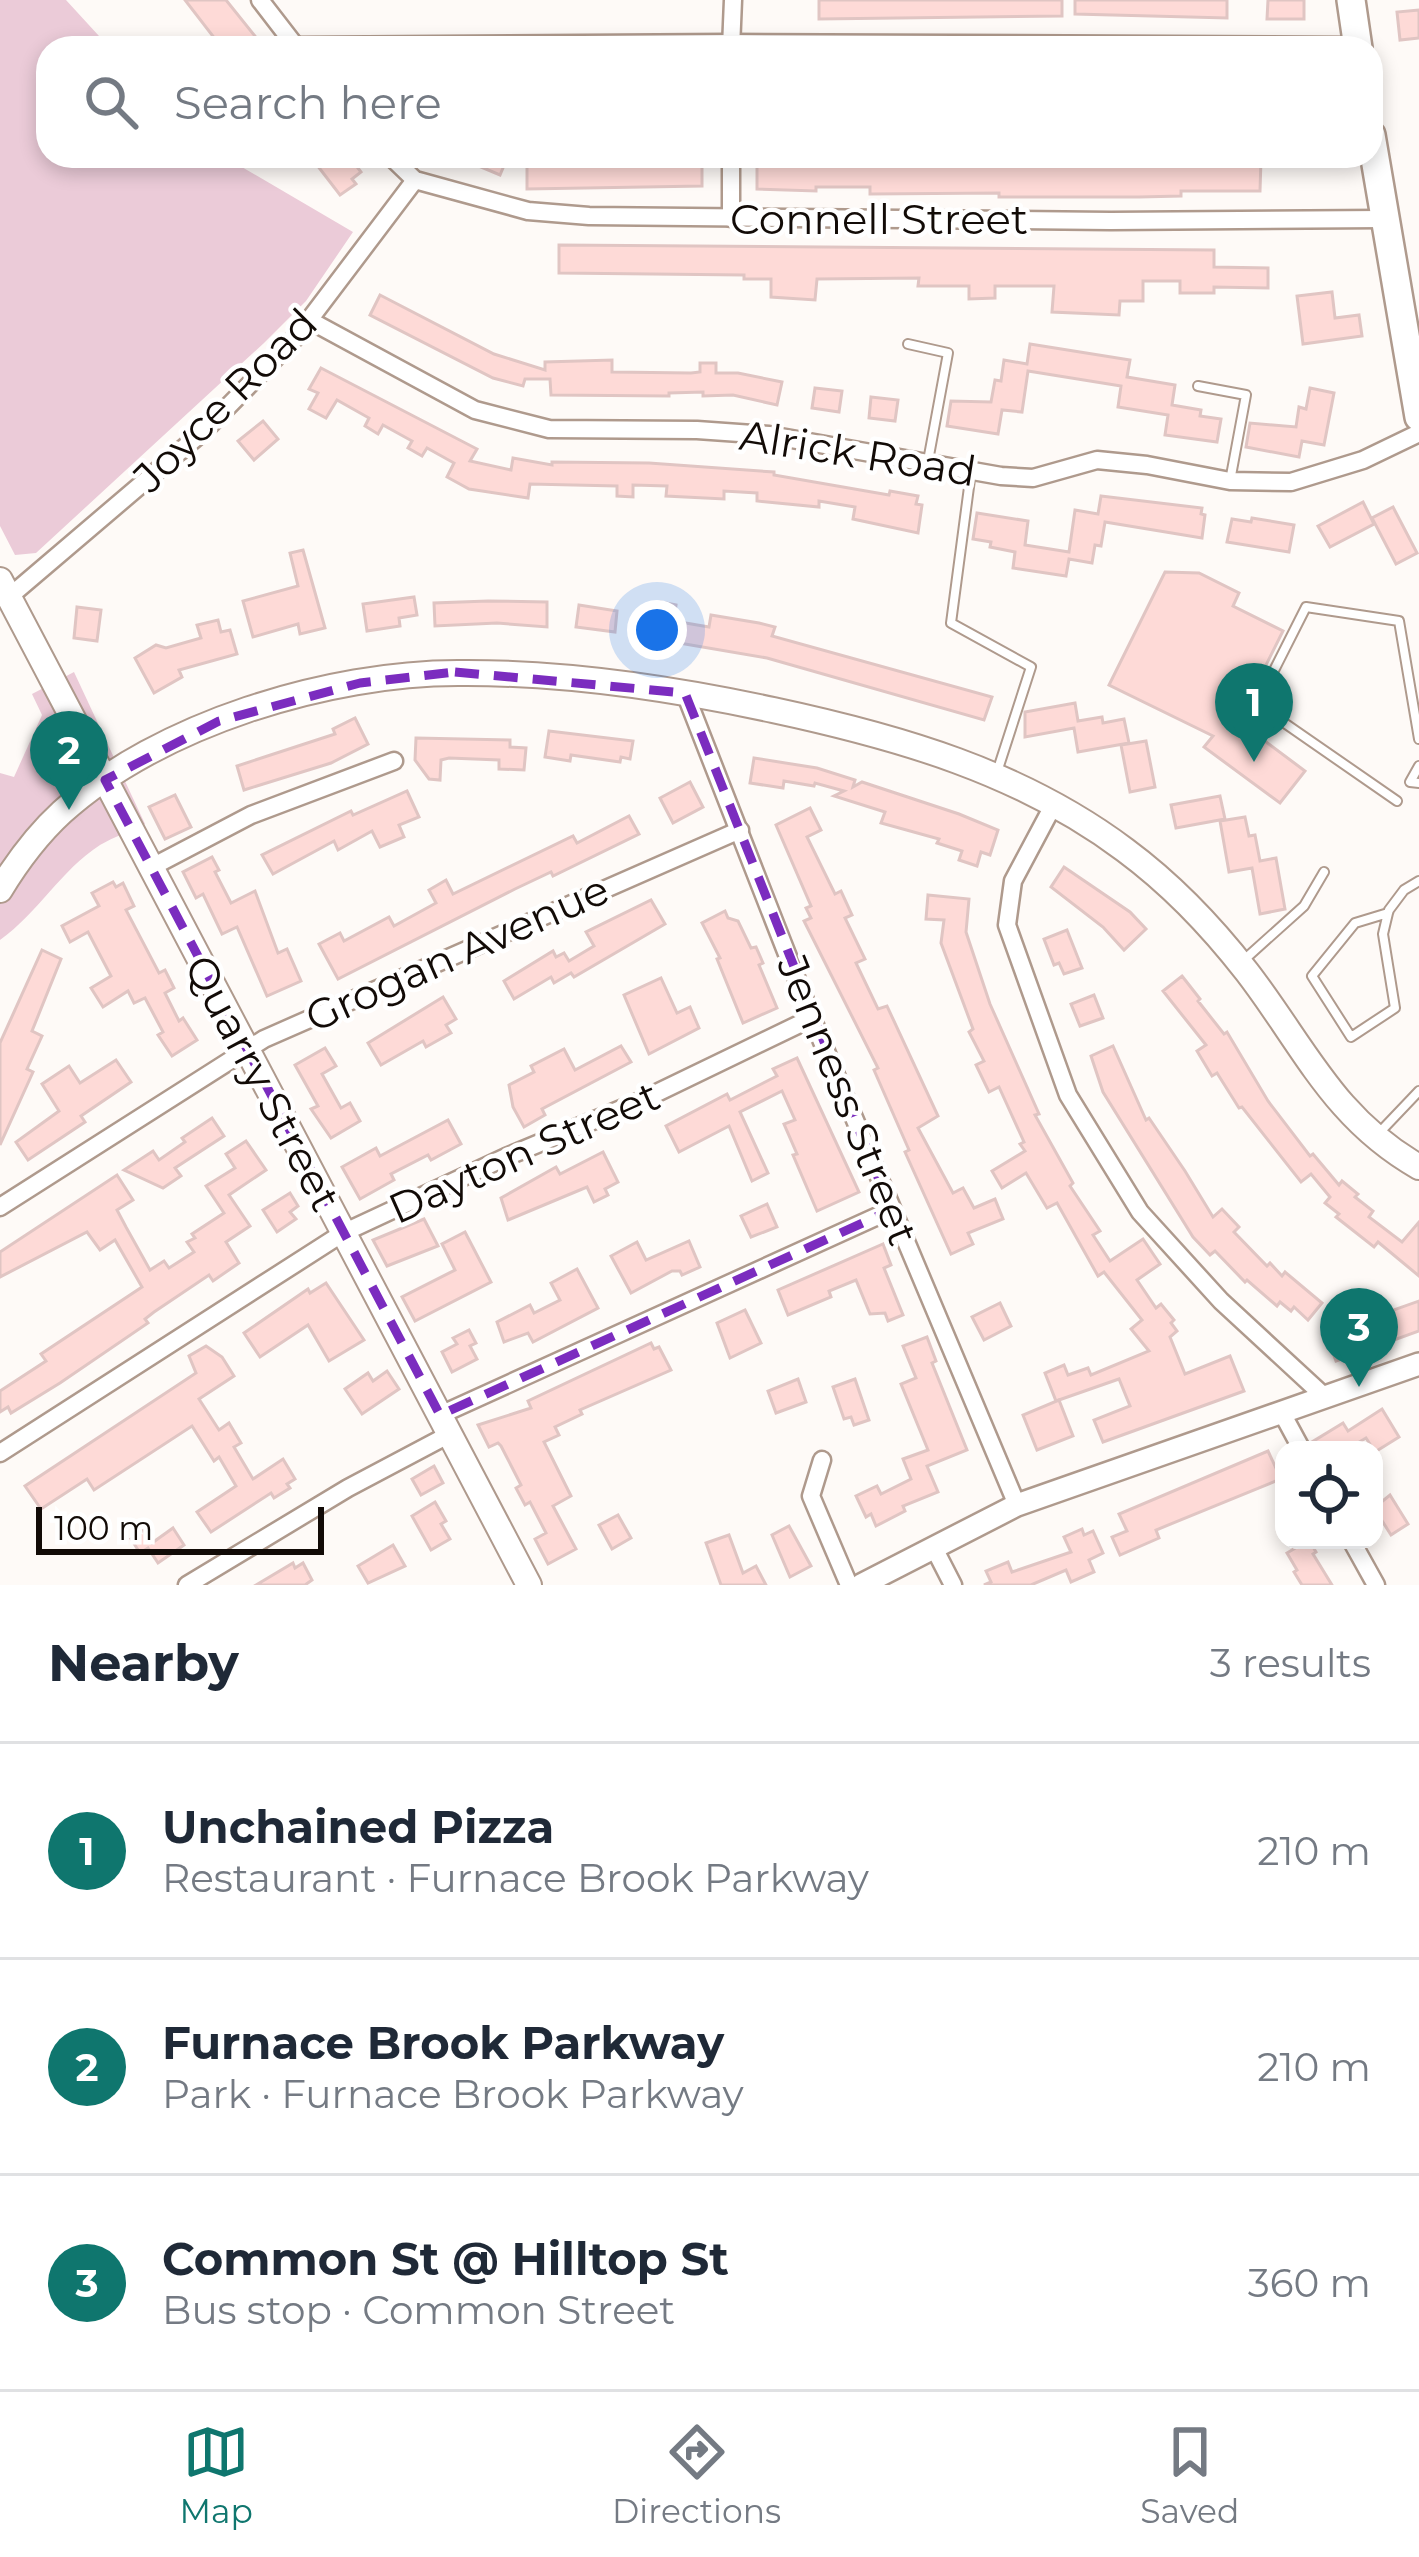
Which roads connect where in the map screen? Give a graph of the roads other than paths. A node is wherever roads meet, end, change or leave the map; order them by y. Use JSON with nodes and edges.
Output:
{"nodes":[{"id":1,"x":260,"y":0,"type":"edge"},
{"id":2,"x":733,"y":0,"type":"edge"},
{"id":3,"x":1351,"y":0,"type":"edge"},
{"id":4,"x":288,"y":36,"type":"edge"},
{"id":5,"x":731,"y":36,"type":"edge"},
{"id":6,"x":1356,"y":36,"type":"edge"},
{"id":7,"x":402,"y":168,"type":"edge"},
{"id":8,"x":731,"y":168,"type":"edge"},
{"id":9,"x":1376,"y":168,"type":"edge"},
{"id":10,"x":415,"y":180,"type":"junction"},
{"id":11,"x":731,"y":218,"type":"junction"},
{"id":12,"x":1383,"y":219,"type":"junction"},
{"id":13,"x":309,"y":320,"type":"junction"},
{"id":14,"x":908,"y":344,"type":"dead end"},
{"id":15,"x":1414,"y":367,"type":"edge"},
{"id":16,"x":1198,"y":386,"type":"dead end"},
{"id":17,"x":1419,"y":417,"type":"edge"},
{"id":18,"x":1419,"y":433,"type":"edge"},
{"id":19,"x":928,"y":463,"type":"junction"},
{"id":20,"x":971,"y":471,"type":"junction"},
{"id":21,"x":1230,"y":481,"type":"junction"},
{"id":22,"x":4,"y":588,"type":"edge"},
{"id":23,"x":685,"y":693,"type":"junction"},
{"id":24,"x":1419,"y":739,"type":"edge"},
{"id":25,"x":394,"y":761,"type":"dead end"},
{"id":26,"x":1419,"y":766,"type":"edge"},
{"id":27,"x":996,"y":775,"type":"junction"},
{"id":28,"x":105,"y":780,"type":"junction"},
{"id":29,"x":1419,"y":784,"type":"edge"},
{"id":30,"x":1397,"y":801,"type":"dead end"},
{"id":31,"x":1054,"y":804,"type":"junction"},
{"id":32,"x":740,"y":830,"type":"junction"},
{"id":33,"x":150,"y":868,"type":"junction"},
{"id":34,"x":1324,"y":872,"type":"dead end"},
{"id":35,"x":1419,"y":880,"type":"edge"},
{"id":36,"x":0,"y":890,"type":"edge"},
{"id":37,"x":1388,"y":913,"type":"junction"},
{"id":38,"x":1240,"y":964,"type":"junction"},
{"id":39,"x":812,"y":1018,"type":"junction"},
{"id":40,"x":244,"y":1049,"type":"junction"},
{"id":41,"x":1419,"y":1091,"type":"edge"},
{"id":42,"x":1375,"y":1137,"type":"junction"},
{"id":43,"x":1419,"y":1167,"type":"edge"},
{"id":44,"x":0,"y":1207,"type":"edge"},
{"id":45,"x":891,"y":1210,"type":"junction"},
{"id":46,"x":343,"y":1233,"type":"junction"},
{"id":47,"x":1419,"y":1364,"type":"edge"},
{"id":48,"x":1326,"y":1398,"type":"junction"},
{"id":49,"x":1282,"y":1413,"type":"junction"},
{"id":50,"x":445,"y":1425,"type":"junction"},
{"id":51,"x":1297,"y":1441,"type":"edge"},
{"id":52,"x":0,"y":1453,"type":"edge"},
{"id":53,"x":822,"y":1460,"type":"dead end"},
{"id":54,"x":1017,"y":1505,"type":"junction"},
{"id":55,"x":933,"y":1546,"type":"junction"},
{"id":56,"x":1356,"y":1549,"type":"edge"},
{"id":57,"x":188,"y":1585,"type":"edge"},
{"id":58,"x":529,"y":1585,"type":"edge"},
{"id":59,"x":849,"y":1585,"type":"edge"},
{"id":60,"x":860,"y":1585,"type":"edge"},
{"id":61,"x":953,"y":1585,"type":"edge"},
{"id":62,"x":1376,"y":1585,"type":"edge"}],
"edges":[{"from":1,"to":4,"type":"street"},
{"from":2,"to":5,"type":"street"},
{"from":3,"to":6,"type":"main road"},
{"from":7,"to":10,"type":"street","name":"Connell Street"},
{"from":8,"to":11,"type":"street"},
{"from":9,"to":12,"type":"main road"},
{"from":10,"to":11,"type":"street","name":"Connell Street"},
{"from":10,"to":13,"type":"street","name":"Joyce Road"},
{"from":11,"to":12,"type":"street","name":"Connell Street"},
{"from":12,"to":15,"type":"main road"},
{"from":13,"to":19,"type":"street","name":"Alrick Road"},
{"from":13,"to":22,"type":"street","name":"Joyce Road"},
{"from":14,"to":19,"type":"lane"},
{"from":15,"to":17,"type":"main road"},
{"from":16,"to":21,"type":"lane"},
{"from":18,"to":21,"type":"street","name":"Alrick Road"},
{"from":19,"to":20,"type":"street","name":"Alrick Road"},
{"from":20,"to":21,"type":"street","name":"Alrick Road"},
{"from":20,"to":27,"type":"lane"},
{"from":22,"to":28,"type":"main road","name":"Quarry Street"},
{"from":23,"to":27,"type":"main road"},
{"from":23,"to":28,"type":"main road"},
{"from":23,"to":32,"type":"street","name":"Jenness Street"},
{"from":24,"to":30,"type":"lane"},
{"from":25,"to":33,"type":"street"},
{"from":26,"to":29,"type":"lane"},
{"from":27,"to":31,"type":"main road"},
{"from":28,"to":33,"type":"main road","name":"Quarry Street"},
{"from":28,"to":36,"type":"main road"},
{"from":31,"to":38,"type":"main road"},
{"from":31,"to":48,"type":"street"},
{"from":32,"to":39,"type":"street","name":"Jenness Street"},
{"from":32,"to":40,"type":"street","name":"Grogan Avenue"},
{"from":33,"to":40,"type":"main road","name":"Quarry Street"},
{"from":34,"to":38,"type":"lane"},
{"from":35,"to":37,"type":"lane"},
{"from":37,"to":37,"type":"lane"},
{"from":38,"to":42,"type":"main road"},
{"from":39,"to":45,"type":"street","name":"Jenness Street"},
{"from":39,"to":46,"type":"street","name":"Dayton Street"},
{"from":40,"to":44,"type":"street","name":"Grogan Avenue"},
{"from":40,"to":46,"type":"main road","name":"Quarry Street"},
{"from":41,"to":42,"type":"lane"},
{"from":42,"to":43,"type":"main road"},
{"from":45,"to":50,"type":"street"},
{"from":45,"to":54,"type":"street","name":"Jenness Street"},
{"from":46,"to":50,"type":"main road","name":"Quarry Street"},
{"from":46,"to":52,"type":"street","name":"Dayton Street"},
{"from":47,"to":48,"type":"street"},
{"from":48,"to":49,"type":"street"},
{"from":49,"to":51,"type":"street"},
{"from":49,"to":54,"type":"street"},
{"from":50,"to":57,"type":"street"},
{"from":50,"to":58,"type":"main road","name":"Quarry Street"},
{"from":53,"to":59,"type":"street"},
{"from":54,"to":55,"type":"street"},
{"from":55,"to":60,"type":"street"},
{"from":55,"to":61,"type":"street"},
{"from":56,"to":62,"type":"street"}]}
